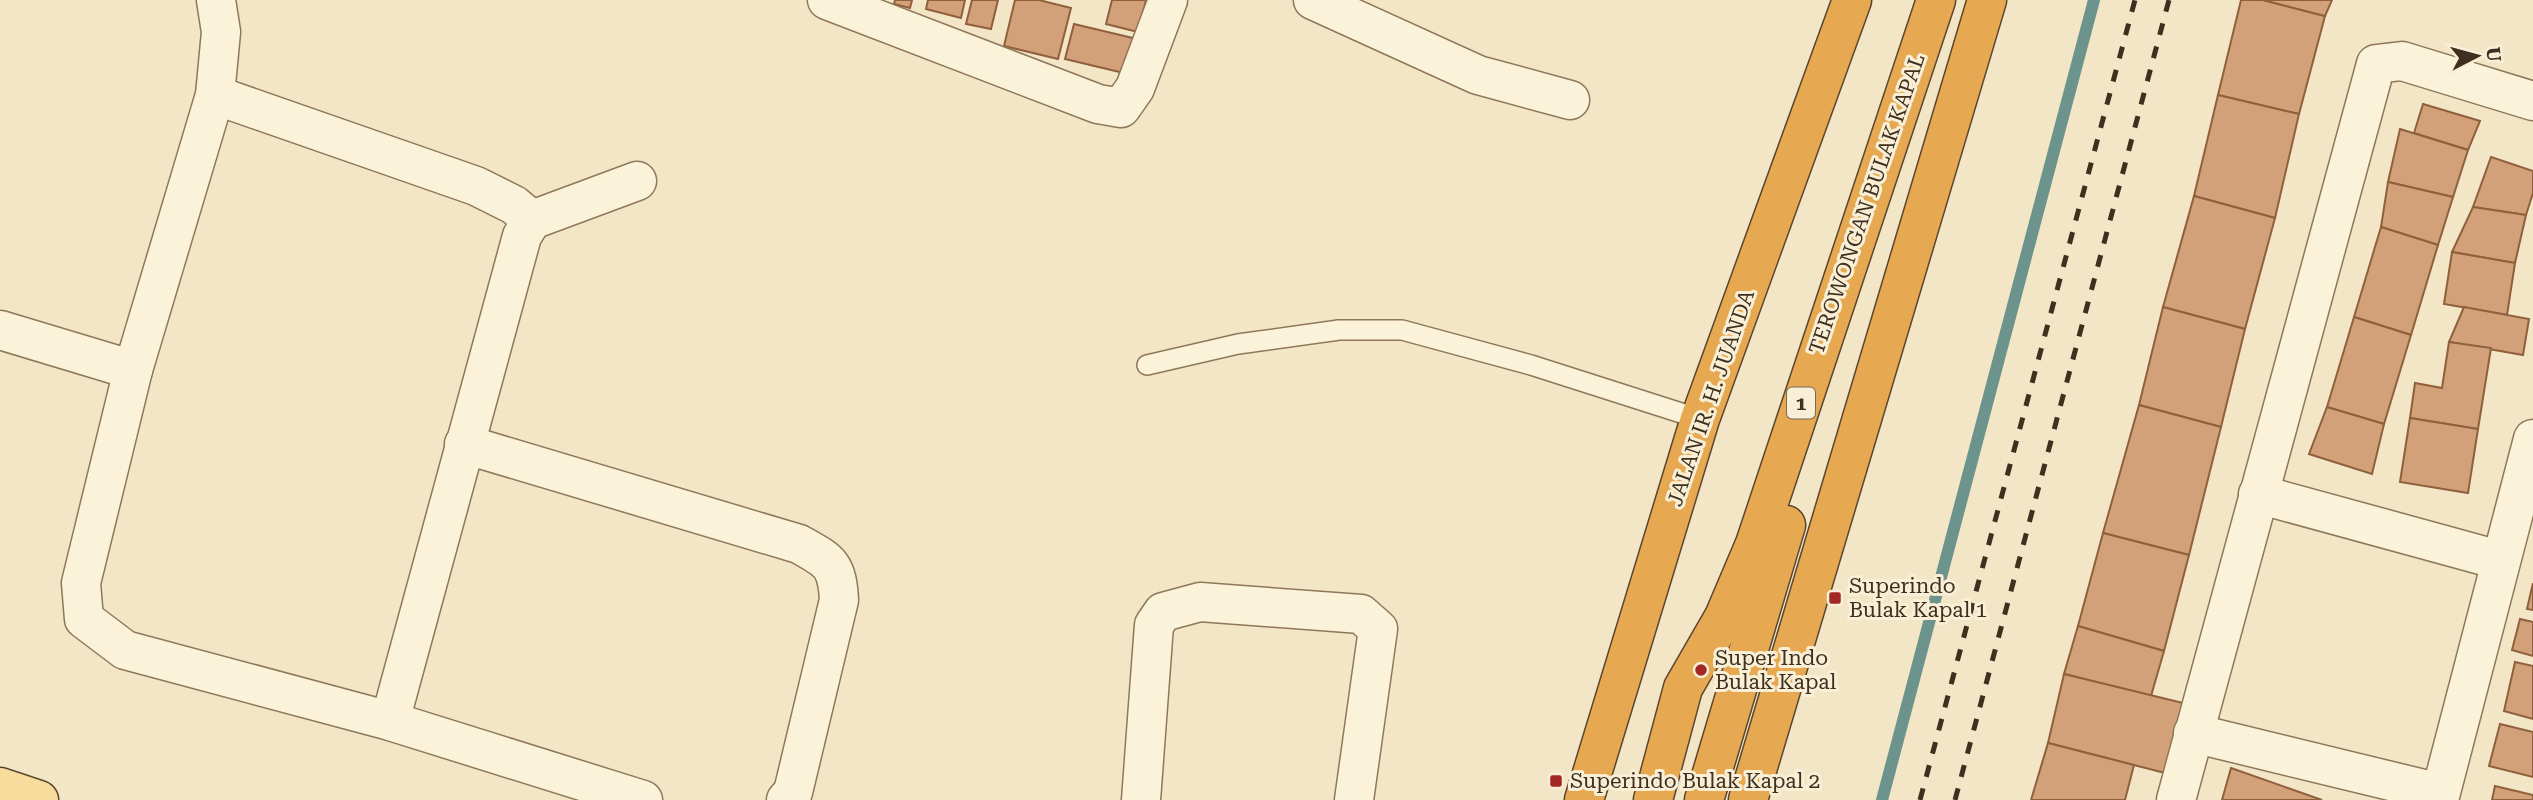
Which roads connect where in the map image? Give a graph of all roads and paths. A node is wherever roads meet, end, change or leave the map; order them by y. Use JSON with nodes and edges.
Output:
{"nodes":[{"id":1,"x":216,"y":0,"type":"edge"},
{"id":2,"x":827,"y":0,"type":"edge"},
{"id":3,"x":1168,"y":0,"type":"edge"},
{"id":4,"x":1313,"y":0,"type":"edge"},
{"id":5,"x":1852,"y":0,"type":"edge"},
{"id":6,"x":1936,"y":0,"type":"edge"},
{"id":7,"x":1944,"y":0,"type":"edge"},
{"id":8,"x":1987,"y":0,"type":"edge"},
{"id":9,"x":215,"y":95,"type":"junction"},
{"id":10,"x":1570,"y":100,"type":"dead end"},
{"id":11,"x":2533,"y":101,"type":"edge"},
{"id":12,"x":637,"y":181,"type":"dead end"},
{"id":13,"x":532,"y":220,"type":"junction"},
{"id":14,"x":0,"y":330,"type":"edge"},
{"id":15,"x":1147,"y":365,"type":"dead end"},
{"id":16,"x":133,"y":370,"type":"junction"},
{"id":17,"x":1700,"y":419,"type":"junction"},
{"id":18,"x":2533,"y":439,"type":"edge"},
{"id":19,"x":464,"y":444,"type":"junction"},
{"id":20,"x":2258,"y":494,"type":"junction"},
{"id":21,"x":2499,"y":560,"type":"junction"},
{"id":22,"x":390,"y":721,"type":"junction"},
{"id":23,"x":2193,"y":733,"type":"junction"},
{"id":24,"x":0,"y":787,"type":"edge"},
{"id":25,"x":2439,"y":797,"type":"edge"},
{"id":26,"x":39,"y":800,"type":"edge"},
{"id":27,"x":643,"y":800,"type":"edge"},
{"id":28,"x":786,"y":800,"type":"edge"},
{"id":29,"x":1141,"y":800,"type":"edge"},
{"id":30,"x":1354,"y":800,"type":"edge"},
{"id":31,"x":1584,"y":800,"type":"edge"},
{"id":32,"x":1653,"y":800,"type":"edge"},
{"id":33,"x":1704,"y":800,"type":"edge"},
{"id":34,"x":1748,"y":800,"type":"edge"},
{"id":35,"x":2176,"y":800,"type":"edge"}],
"edges":[{"from":1,"to":9,"type":"street"},
{"from":2,"to":3,"type":"street"},
{"from":4,"to":10,"type":"street"},
{"from":5,"to":17,"type":"highway","name":"JALAN IR. H. JUANDA"},
{"from":6,"to":32,"type":"highway","name":"TEROWONGAN BULAK KAPAL","number":"1"},
{"from":7,"to":33,"type":"highway","name":"TEROWONGAN BULAK KAPAL","number":"1"},
{"from":8,"to":34,"type":"highway"},
{"from":9,"to":13,"type":"street"},
{"from":9,"to":16,"type":"street"},
{"from":11,"to":20,"type":"street"},
{"from":12,"to":13,"type":"street"},
{"from":13,"to":19,"type":"street"},
{"from":14,"to":16,"type":"street"},
{"from":15,"to":17,"type":"lane"},
{"from":16,"to":22,"type":"street"},
{"from":17,"to":31,"type":"highway","name":"JALAN IR. H. JUANDA"},
{"from":18,"to":21,"type":"street"},
{"from":19,"to":22,"type":"street"},
{"from":19,"to":28,"type":"street"},
{"from":20,"to":21,"type":"street"},
{"from":20,"to":23,"type":"street"},
{"from":21,"to":25,"type":"street"},
{"from":22,"to":27,"type":"street"},
{"from":23,"to":25,"type":"street"},
{"from":23,"to":35,"type":"street"},
{"from":24,"to":26,"type":"main road"},
{"from":29,"to":30,"type":"street"}]}
